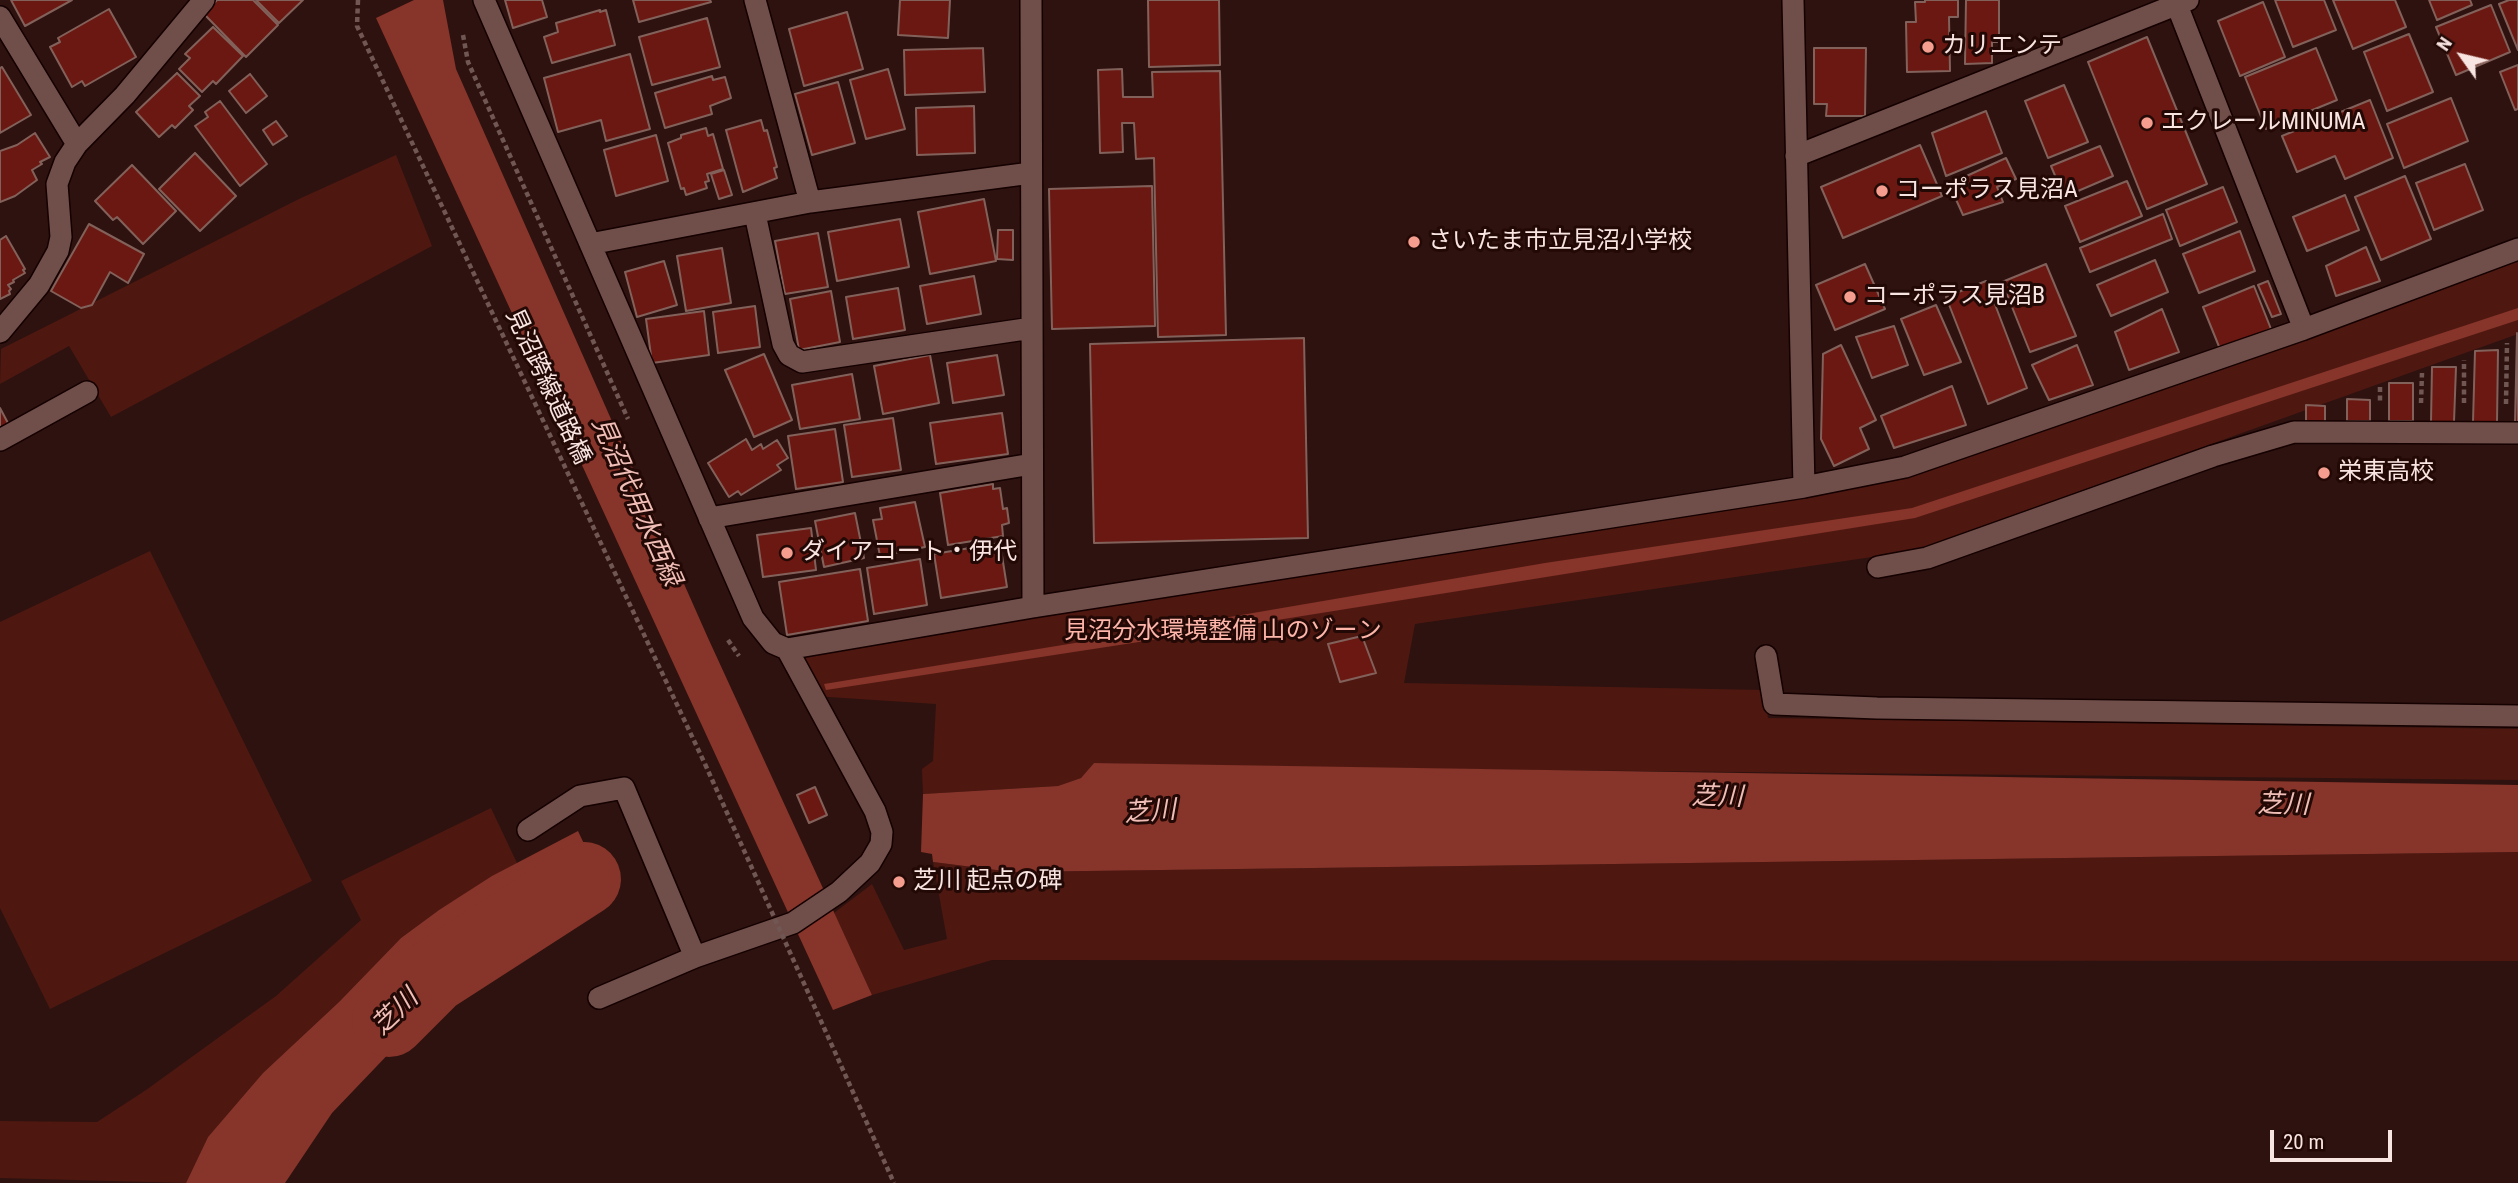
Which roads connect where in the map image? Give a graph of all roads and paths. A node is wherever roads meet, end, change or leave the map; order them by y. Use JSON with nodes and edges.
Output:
{"nodes":[{"id":1,"x":204,"y":0,"type":"edge"},
{"id":2,"x":358,"y":0,"type":"edge"},
{"id":3,"x":484,"y":0,"type":"edge"},
{"id":4,"x":755,"y":0,"type":"edge"},
{"id":5,"x":1031,"y":0,"type":"edge"},
{"id":6,"x":1793,"y":0,"type":"edge"},
{"id":7,"x":2179,"y":2,"type":"edge"},
{"id":8,"x":0,"y":17,"type":"edge"},
{"id":9,"x":77,"y":144,"type":"junction"},
{"id":10,"x":1796,"y":156,"type":"junction"},
{"id":11,"x":1031,"y":173,"type":"junction"},
{"id":12,"x":810,"y":202,"type":"junction"},
{"id":13,"x":755,"y":214,"type":"junction"},
{"id":14,"x":590,"y":244,"type":"junction"},
{"id":15,"x":2518,"y":249,"type":"edge"},
{"id":16,"x":1032,"y":328,"type":"junction"},
{"id":17,"x":2304,"y":329,"type":"junction"},
{"id":18,"x":0,"y":332,"type":"edge"},
{"id":19,"x":2507,"y":343,"type":"dead end"},
{"id":20,"x":2464,"y":360,"type":"dead end"},
{"id":21,"x":88,"y":392,"type":"dead end"},
{"id":22,"x":2463,"y":432,"type":"junction"},
{"id":23,"x":2512,"y":433,"type":"edge"},
{"id":24,"x":0,"y":440,"type":"edge"},
{"id":25,"x":1032,"y":464,"type":"junction"},
{"id":26,"x":1804,"y":487,"type":"junction"},
{"id":27,"x":709,"y":517,"type":"junction"},
{"id":28,"x":1878,"y":567,"type":"dead end"},
{"id":29,"x":1033,"y":607,"type":"junction"},
{"id":30,"x":788,"y":649,"type":"junction"},
{"id":31,"x":1766,"y":656,"type":"dead end"},
{"id":32,"x":2518,"y":716,"type":"edge"},
{"id":33,"x":528,"y":830,"type":"dead end"},
{"id":34,"x":695,"y":957,"type":"junction"},
{"id":35,"x":599,"y":998,"type":"dead end"},
{"id":36,"x":894,"y":1183,"type":"edge"}],
"edges":[{"from":1,"to":9,"type":"street"},
{"from":2,"to":36,"type":"path","name":"見沼跨線道路橋","bridge":true},
{"from":3,"to":14,"type":"street"},
{"from":4,"to":12,"type":"street"},
{"from":5,"to":11,"type":"street"},
{"from":6,"to":10,"type":"street"},
{"from":7,"to":10,"type":"street"},
{"from":7,"to":17,"type":"street"},
{"from":8,"to":9,"type":"street"},
{"from":9,"to":18,"type":"street"},
{"from":10,"to":26,"type":"street"},
{"from":11,"to":12,"type":"street"},
{"from":11,"to":16,"type":"street"},
{"from":12,"to":13,"type":"street"},
{"from":13,"to":14,"type":"street"},
{"from":13,"to":16,"type":"street"},
{"from":14,"to":27,"type":"street"},
{"from":15,"to":17,"type":"street"},
{"from":16,"to":25,"type":"street"},
{"from":17,"to":26,"type":"street"},
{"from":19,"to":23,"type":"path"},
{"from":20,"to":22,"type":"path"},
{"from":21,"to":24,"type":"street"},
{"from":22,"to":23,"type":"street"},
{"from":22,"to":28,"type":"street"},
{"from":25,"to":27,"type":"street"},
{"from":25,"to":29,"type":"street"},
{"from":26,"to":29,"type":"street"},
{"from":27,"to":30,"type":"street"},
{"from":29,"to":30,"type":"street"},
{"from":30,"to":34,"type":"street"},
{"from":31,"to":32,"type":"street"},
{"from":33,"to":34,"type":"street"},
{"from":34,"to":35,"type":"street"}]}
